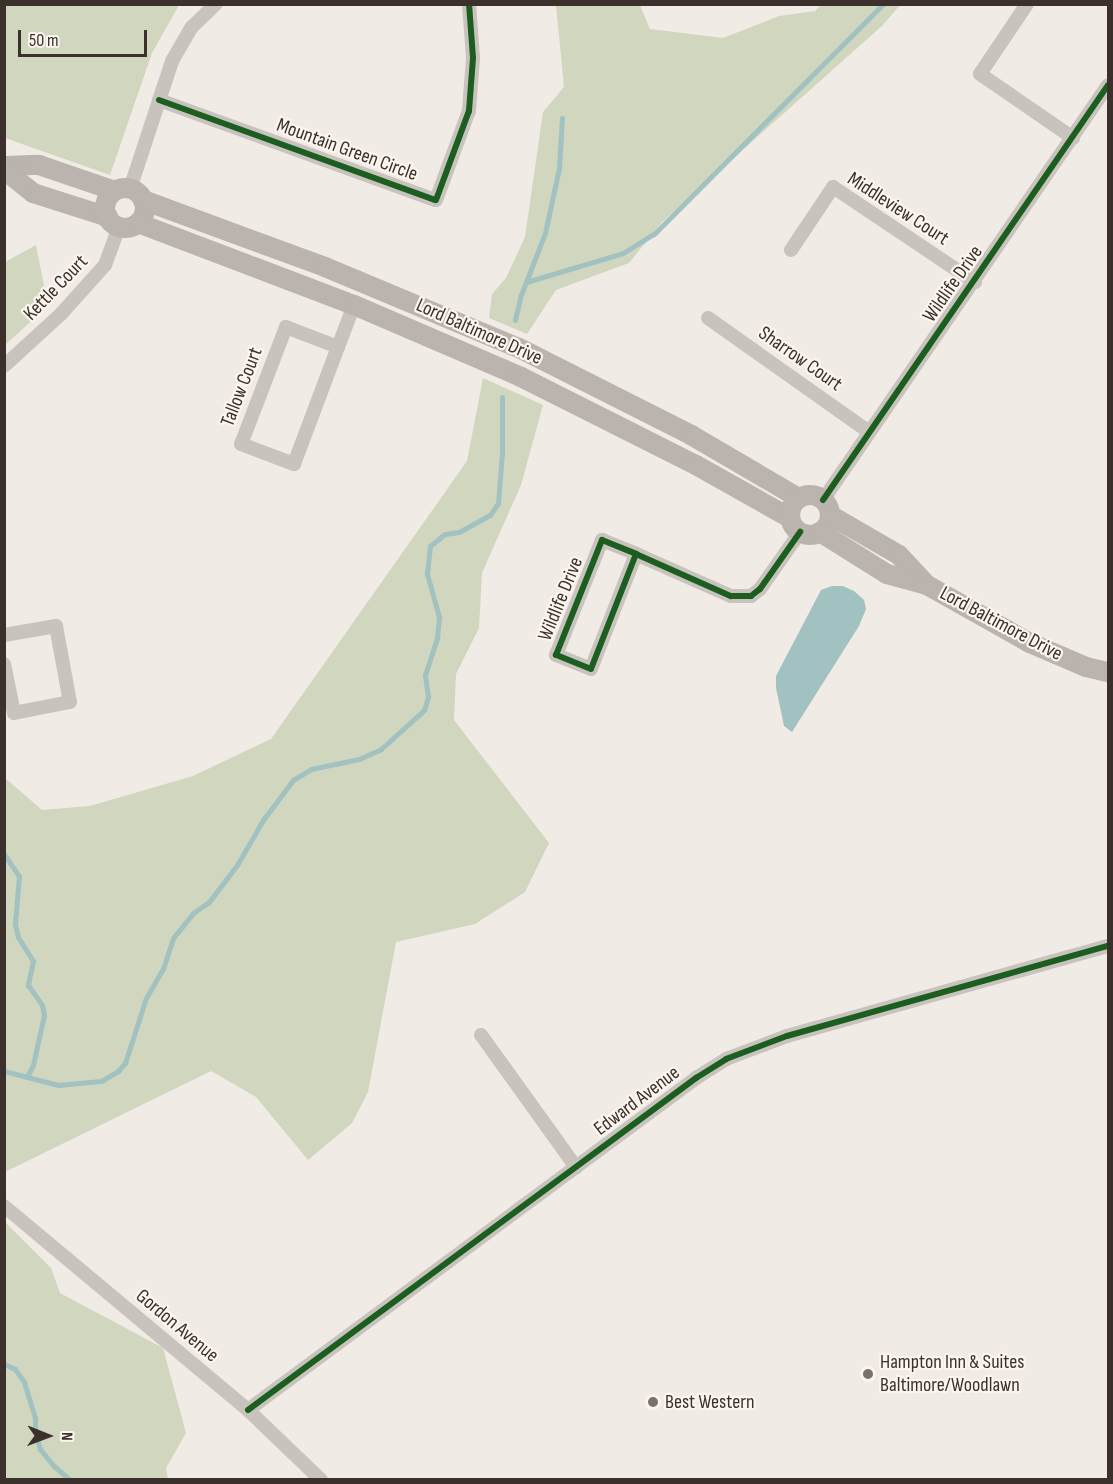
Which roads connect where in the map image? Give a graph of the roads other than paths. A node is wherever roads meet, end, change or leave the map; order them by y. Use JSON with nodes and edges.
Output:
{"nodes":[{"id":1,"x":216,"y":4,"type":"edge"},
{"id":2,"x":469,"y":4,"type":"edge"},
{"id":3,"x":1027,"y":4,"type":"edge"},
{"id":4,"x":1108,"y":85,"type":"edge"},
{"id":5,"x":159,"y":100,"type":"junction"},
{"id":6,"x":1073,"y":138,"type":"junction"},
{"id":7,"x":4,"y":168,"type":"edge"},
{"id":8,"x":129,"y":193,"type":"junction"},
{"id":9,"x":122,"y":222,"type":"junction"},
{"id":10,"x":791,"y":250,"type":"dead end"},
{"id":11,"x":975,"y":282,"type":"junction"},
{"id":12,"x":354,"y":305,"type":"junction"},
{"id":13,"x":708,"y":318,"type":"dead end"},
{"id":14,"x":338,"y":347,"type":"junction"},
{"id":15,"x":4,"y":366,"type":"edge"},
{"id":16,"x":869,"y":432,"type":"junction"},
{"id":17,"x":799,"y":498,"type":"junction"},
{"id":18,"x":826,"y":508,"type":"junction"},
{"id":19,"x":803,"y":527,"type":"junction"},
{"id":20,"x":636,"y":554,"type":"junction"},
{"id":21,"x":927,"y":585,"type":"junction"},
{"id":22,"x":4,"y":635,"type":"edge"},
{"id":23,"x":4,"y":664,"type":"edge"},
{"id":24,"x":1108,"y":672,"type":"edge"},
{"id":25,"x":1108,"y":946,"type":"edge"},
{"id":26,"x":481,"y":1035,"type":"dead end"},
{"id":27,"x":576,"y":1167,"type":"junction"},
{"id":28,"x":4,"y":1206,"type":"edge"},
{"id":29,"x":248,"y":1410,"type":"junction"},
{"id":30,"x":321,"y":1479,"type":"edge"}],
"edges":[{"from":1,"to":5,"type":"street"},
{"from":2,"to":5,"type":"street","name":"Mountain Green Circle"},
{"from":3,"to":6,"type":"street"},
{"from":4,"to":6,"type":"street","name":"Wildlife Drive"},
{"from":5,"to":8,"type":"street"},
{"from":6,"to":11,"type":"street","name":"Wildlife Drive"},
{"from":7,"to":8,"type":"main road","name":"Lord Baltimore Drive"},
{"from":7,"to":9,"type":"main road","name":"Lord Baltimore Drive"},
{"from":8,"to":9,"type":"main road"},
{"from":8,"to":9,"type":"main road"},
{"from":8,"to":17,"type":"main road","name":"Lord Baltimore Drive"},
{"from":9,"to":12,"type":"main road","name":"Lord Baltimore Drive"},
{"from":9,"to":15,"type":"street","name":"Kettle Court"},
{"from":10,"to":11,"type":"street","name":"Middleview Court"},
{"from":11,"to":16,"type":"street","name":"Wildlife Drive"},
{"from":12,"to":14,"type":"street","name":"Tallow Court"},
{"from":12,"to":19,"type":"main road","name":"Lord Baltimore Drive"},
{"from":13,"to":16,"type":"street","name":"Sharrow Court"},
{"from":14,"to":14,"type":"street","name":"Tallow Court"},
{"from":16,"to":18,"type":"street","name":"Wildlife Drive"},
{"from":17,"to":18,"type":"main road"},
{"from":17,"to":19,"type":"main road"},
{"from":18,"to":19,"type":"main road"},
{"from":18,"to":21,"type":"main road","name":"Lord Baltimore Drive"},
{"from":19,"to":20,"type":"street","name":"Wildlife Drive"},
{"from":19,"to":21,"type":"main road","name":"Lord Baltimore Drive"},
{"from":20,"to":20,"type":"street","name":"Wildlife Drive"},
{"from":21,"to":24,"type":"main road","name":"Lord Baltimore Drive"},
{"from":22,"to":23,"type":"street"},
{"from":25,"to":27,"type":"street","name":"Edward Avenue"},
{"from":26,"to":27,"type":"street"},
{"from":27,"to":29,"type":"street","name":"Edward Avenue"},
{"from":28,"to":29,"type":"street","name":"Gordon Avenue"},
{"from":29,"to":30,"type":"street","name":"Gordon Avenue"}]}
